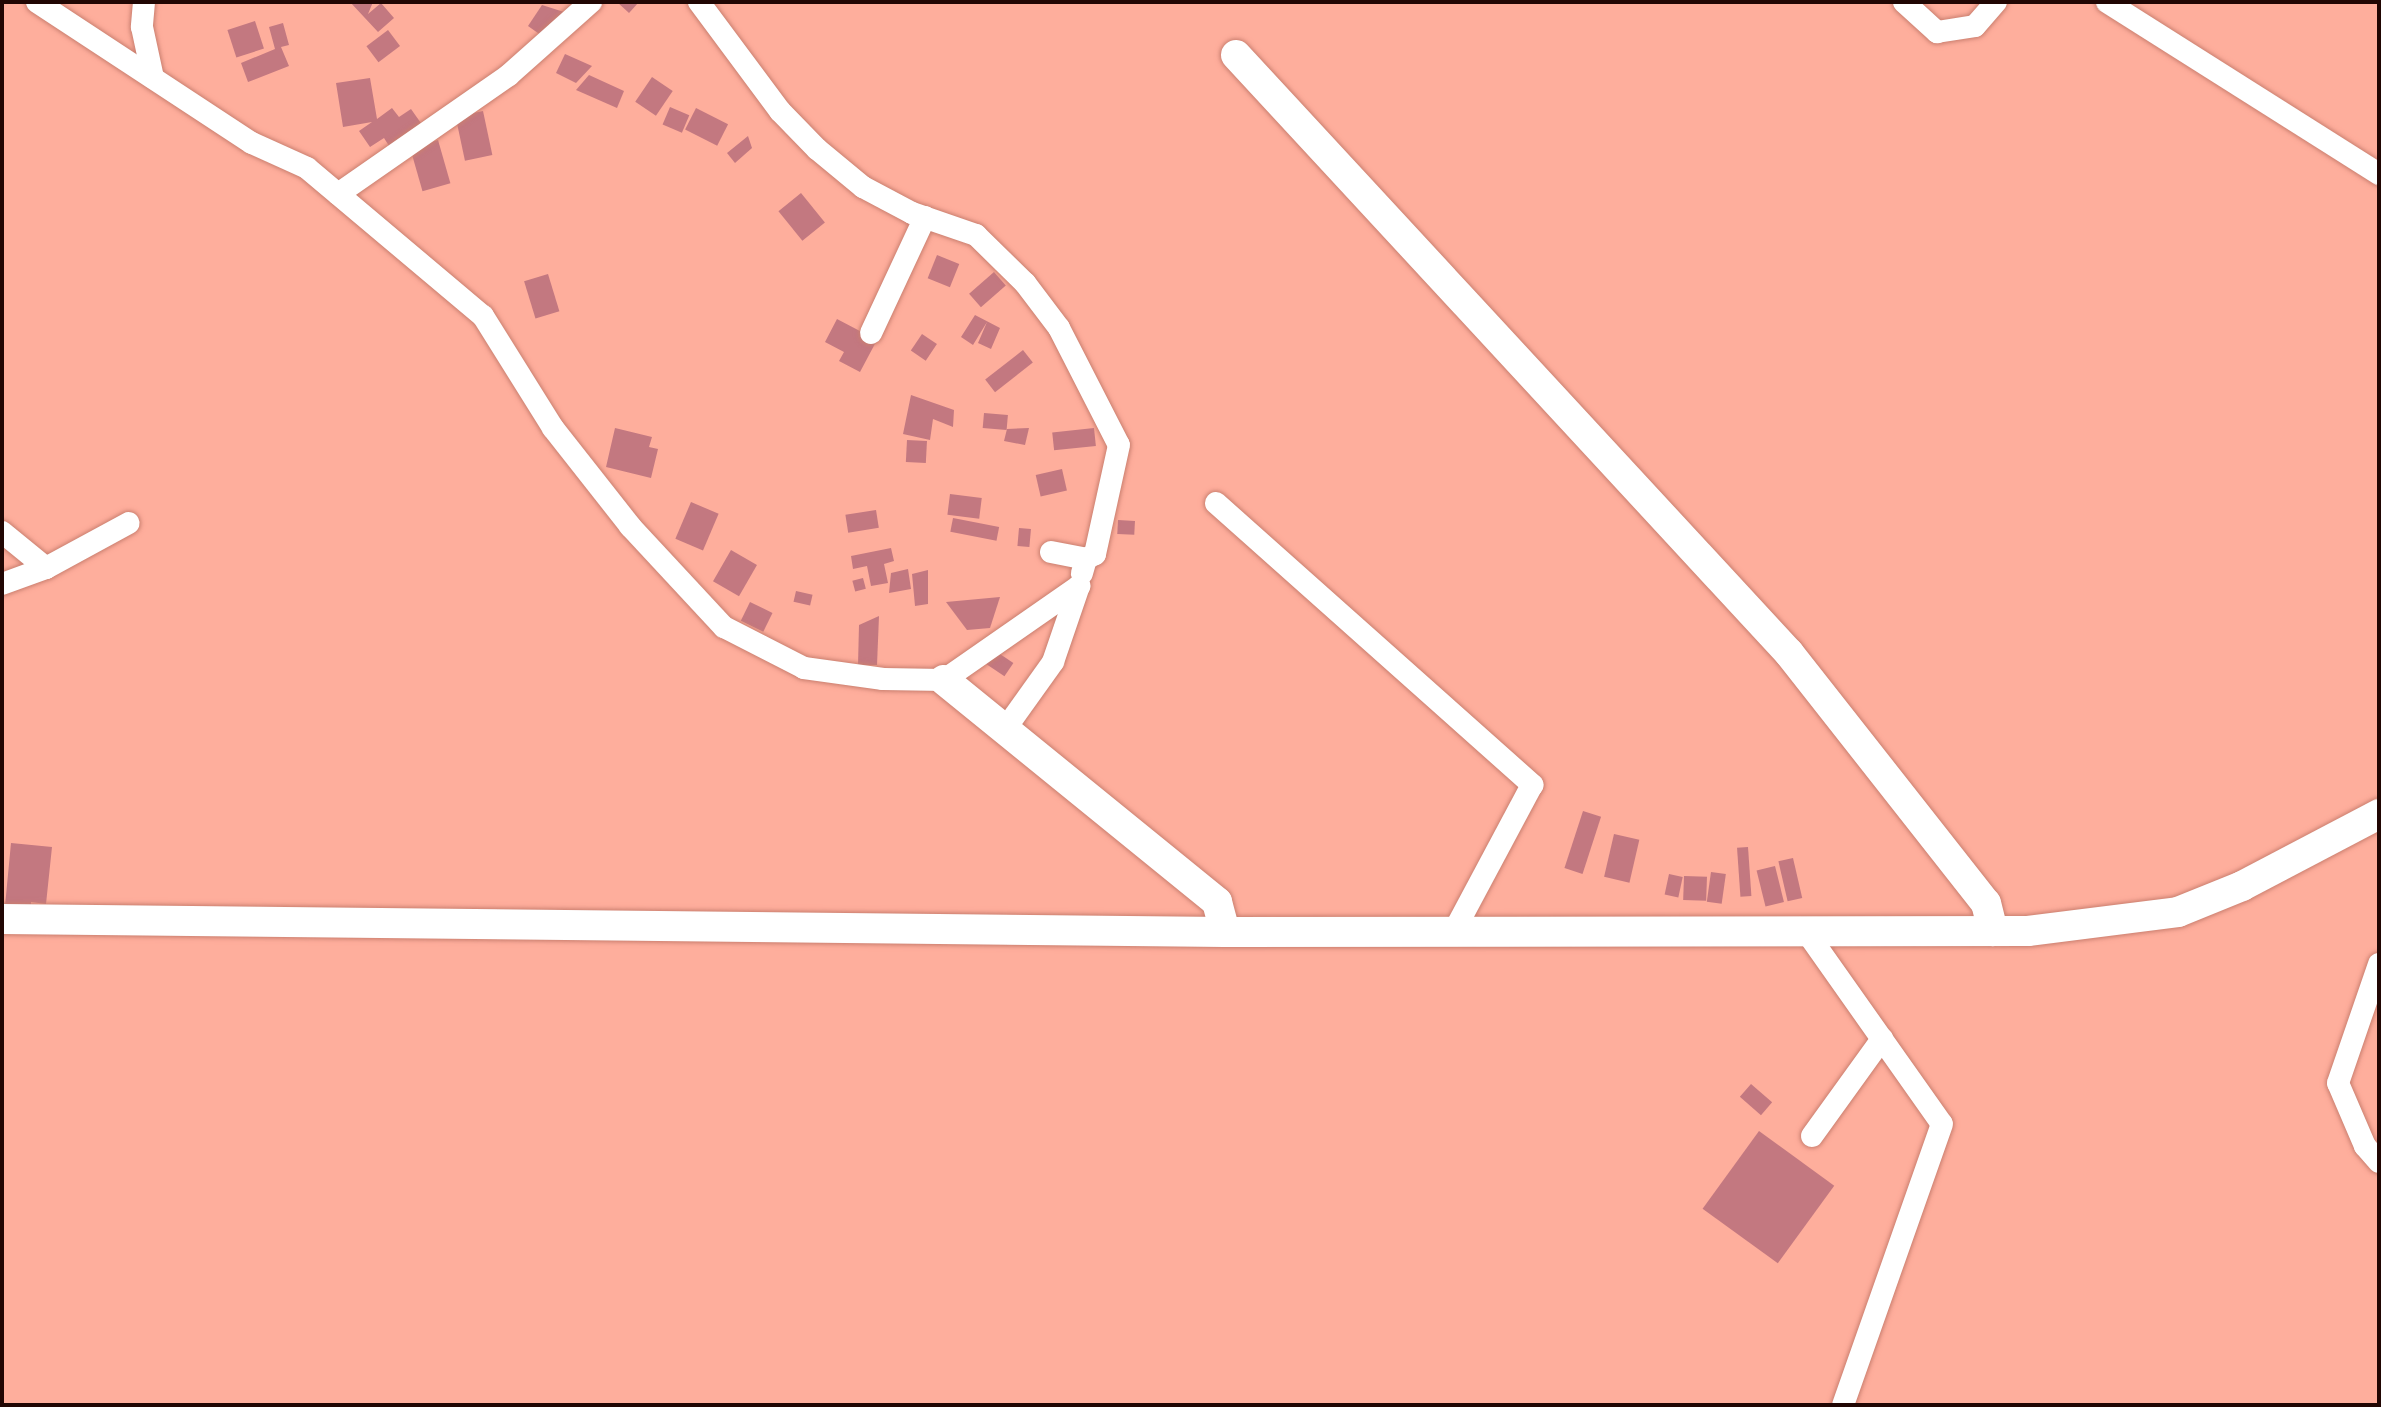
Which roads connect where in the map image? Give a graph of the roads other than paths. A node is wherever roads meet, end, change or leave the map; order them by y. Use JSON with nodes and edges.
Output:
{"nodes":[{"id":1,"x":37,"y":2,"type":"edge"},
{"id":2,"x":144,"y":2,"type":"edge"},
{"id":3,"x":591,"y":2,"type":"edge"},
{"id":4,"x":699,"y":2,"type":"edge"},
{"id":5,"x":1904,"y":2,"type":"edge"},
{"id":6,"x":1996,"y":2,"type":"edge"},
{"id":7,"x":2107,"y":2,"type":"edge"},
{"id":8,"x":1236,"y":55,"type":"dead end"},
{"id":9,"x":153,"y":78,"type":"junction"},
{"id":10,"x":2379,"y":174,"type":"edge"},
{"id":11,"x":338,"y":194,"type":"junction"},
{"id":12,"x":925,"y":217,"type":"junction"},
{"id":13,"x":871,"y":333,"type":"dead end"},
{"id":14,"x":1216,"y":503,"type":"dead end"},
{"id":15,"x":129,"y":523,"type":"dead end"},
{"id":16,"x":2,"y":532,"type":"edge"},
{"id":17,"x":1051,"y":552,"type":"dead end"},
{"id":18,"x":1086,"y":559,"type":"junction"},
{"id":19,"x":46,"y":568,"type":"junction"},
{"id":20,"x":2,"y":584,"type":"edge"},
{"id":21,"x":1079,"y":586,"type":"junction"},
{"id":22,"x":944,"y":680,"type":"junction"},
{"id":23,"x":1003,"y":732,"type":"junction"},
{"id":24,"x":2378,"y":815,"type":"edge"},
{"id":25,"x":2,"y":919,"type":"edge"},
{"id":26,"x":1805,"y":930,"type":"junction"},
{"id":27,"x":1993,"y":931,"type":"junction"},
{"id":28,"x":1225,"y":932,"type":"junction"},
{"id":29,"x":1453,"y":933,"type":"junction"},
{"id":30,"x":2379,"y":964,"type":"edge"},
{"id":31,"x":1882,"y":1039,"type":"junction"},
{"id":32,"x":1812,"y":1136,"type":"dead end"},
{"id":33,"x":2379,"y":1162,"type":"edge"},
{"id":34,"x":1843,"y":1405,"type":"edge"}],
"edges":[{"from":1,"to":9,"type":"street"},
{"from":2,"to":9,"type":"street"},
{"from":3,"to":11,"type":"street"},
{"from":4,"to":12,"type":"street"},
{"from":5,"to":6,"type":"street"},
{"from":7,"to":10,"type":"street"},
{"from":8,"to":27,"type":"street"},
{"from":9,"to":11,"type":"street"},
{"from":11,"to":22,"type":"street"},
{"from":12,"to":13,"type":"street"},
{"from":12,"to":18,"type":"street"},
{"from":14,"to":29,"type":"street"},
{"from":15,"to":19,"type":"street"},
{"from":16,"to":19,"type":"street"},
{"from":17,"to":18,"type":"street"},
{"from":18,"to":21,"type":"street"},
{"from":19,"to":20,"type":"street"},
{"from":21,"to":22,"type":"street"},
{"from":21,"to":23,"type":"street"},
{"from":22,"to":23,"type":"street"},
{"from":23,"to":28,"type":"street"},
{"from":24,"to":27,"type":"street"},
{"from":25,"to":28,"type":"street"},
{"from":26,"to":27,"type":"street"},
{"from":26,"to":29,"type":"street"},
{"from":26,"to":31,"type":"street"},
{"from":28,"to":29,"type":"street"},
{"from":30,"to":33,"type":"street"},
{"from":31,"to":32,"type":"street"},
{"from":31,"to":34,"type":"street"}]}
